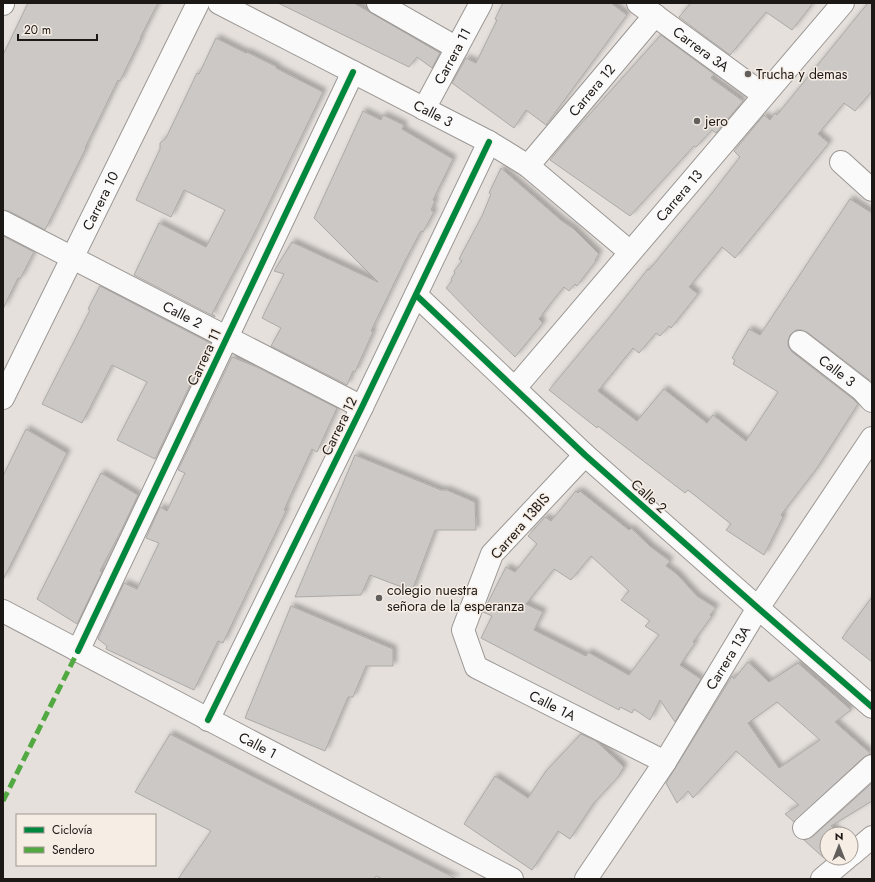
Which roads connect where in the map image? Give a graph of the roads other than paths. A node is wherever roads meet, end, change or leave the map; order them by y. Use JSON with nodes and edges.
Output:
{"nodes":[{"id":1,"x":198,"y":3,"type":"edge"},
{"id":2,"x":219,"y":3,"type":"edge"},
{"id":3,"x":378,"y":3,"type":"edge"},
{"id":4,"x":481,"y":3,"type":"edge"},
{"id":5,"x":843,"y":3,"type":"edge"},
{"id":6,"x":646,"y":9,"type":"edge"},
{"id":7,"x":457,"y":48,"type":"junction"},
{"id":8,"x":353,"y":72,"type":"junction"},
{"id":9,"x":764,"y":95,"type":"junction"},
{"id":10,"x":424,"y":109,"type":"junction"},
{"id":11,"x":489,"y":142,"type":"junction"},
{"id":12,"x":841,"y":162,"type":"dead end"},
{"id":13,"x":528,"y":166,"type":"junction"},
{"id":14,"x":872,"y":190,"type":"edge"},
{"id":15,"x":3,"y":222,"type":"edge"},
{"id":16,"x":630,"y":252,"type":"junction"},
{"id":17,"x":73,"y":258,"type":"junction"},
{"id":18,"x":416,"y":295,"type":"junction"},
{"id":19,"x":226,"y":338,"type":"junction"},
{"id":20,"x":800,"y":342,"type":"dead end"},
{"id":21,"x":515,"y":388,"type":"junction"},
{"id":22,"x":3,"y":398,"type":"edge"},
{"id":23,"x":872,"y":401,"type":"edge"},
{"id":24,"x":362,"y":407,"type":"junction"},
{"id":25,"x":872,"y":438,"type":"edge"},
{"id":26,"x":585,"y":455,"type":"junction"},
{"id":27,"x":758,"y":608,"type":"junction"},
{"id":28,"x":3,"y":611,"type":"edge"},
{"id":29,"x":463,"y":630,"type":"joint"},
{"id":30,"x":78,"y":651,"type":"junction"},
{"id":31,"x":868,"y":696,"type":"edge"},
{"id":32,"x":208,"y":720,"type":"junction"},
{"id":33,"x":665,"y":762,"type":"junction"},
{"id":34,"x":872,"y":766,"type":"edge"},
{"id":35,"x":804,"y":828,"type":"dead end"},
{"id":36,"x":872,"y":837,"type":"edge"},
{"id":37,"x":859,"y":848,"type":"edge"},
{"id":38,"x":837,"y":866,"type":"edge"},
{"id":39,"x":512,"y":879,"type":"edge"},
{"id":40,"x":586,"y":879,"type":"edge"},
{"id":41,"x":822,"y":879,"type":"edge"}],
"edges":[{"from":1,"to":17,"type":"street","name":"Carrera 10"},
{"from":2,"to":8,"type":"street","name":"Calle 3"},
{"from":3,"to":7,"type":"street"},
{"from":4,"to":7,"type":"street","name":"Carrera 11"},
{"from":5,"to":9,"type":"street","name":"Carrera 13"},
{"from":6,"to":9,"type":"street","name":"Carrera 3A"},
{"from":6,"to":13,"type":"street","name":"Carrera 12"},
{"from":7,"to":10,"type":"street","name":"Carrera 11"},
{"from":8,"to":10,"type":"street","name":"Calle 3"},
{"from":8,"to":19,"type":"street","name":"Carrera 11"},
{"from":9,"to":16,"type":"street","name":"Carrera 13"},
{"from":10,"to":11,"type":"street","name":"Calle 3"},
{"from":11,"to":13,"type":"street","name":"Calle 3"},
{"from":11,"to":18,"type":"street","name":"Carrera 12"},
{"from":12,"to":14,"type":"street"},
{"from":13,"to":16,"type":"street","name":"Calle 3"},
{"from":15,"to":17,"type":"street","name":"Calle 2"},
{"from":16,"to":21,"type":"street","name":"Carrera 13"},
{"from":17,"to":19,"type":"street","name":"Calle 2"},
{"from":17,"to":22,"type":"street","name":"Carrera 10"},
{"from":18,"to":21,"type":"street","name":"Calle 2"},
{"from":18,"to":24,"type":"street","name":"Carrera 12"},
{"from":19,"to":24,"type":"street","name":"Calle 2"},
{"from":19,"to":30,"type":"street","name":"Carrera 11"},
{"from":20,"to":23,"type":"street","name":"Calle 3"},
{"from":21,"to":26,"type":"street","name":"Calle 2"},
{"from":24,"to":32,"type":"street","name":"Carrera 12"},
{"from":25,"to":27,"type":"street","name":"Carrera 13A"},
{"from":26,"to":27,"type":"street","name":"Calle 2"},
{"from":26,"to":29,"type":"street","name":"Carrera 13BIS"},
{"from":27,"to":31,"type":"street","name":"Calle 2"},
{"from":27,"to":33,"type":"street","name":"Carrera 13A"},
{"from":28,"to":30,"type":"street","name":"Calle 1"},
{"from":29,"to":33,"type":"street","name":"Calle 1A"},
{"from":30,"to":32,"type":"street","name":"Calle 1"},
{"from":32,"to":39,"type":"street","name":"Calle 1"},
{"from":33,"to":40,"type":"street","name":"Carrera 13A"},
{"from":34,"to":35,"type":"street"},
{"from":36,"to":37,"type":"street"},
{"from":38,"to":41,"type":"street"}]}
